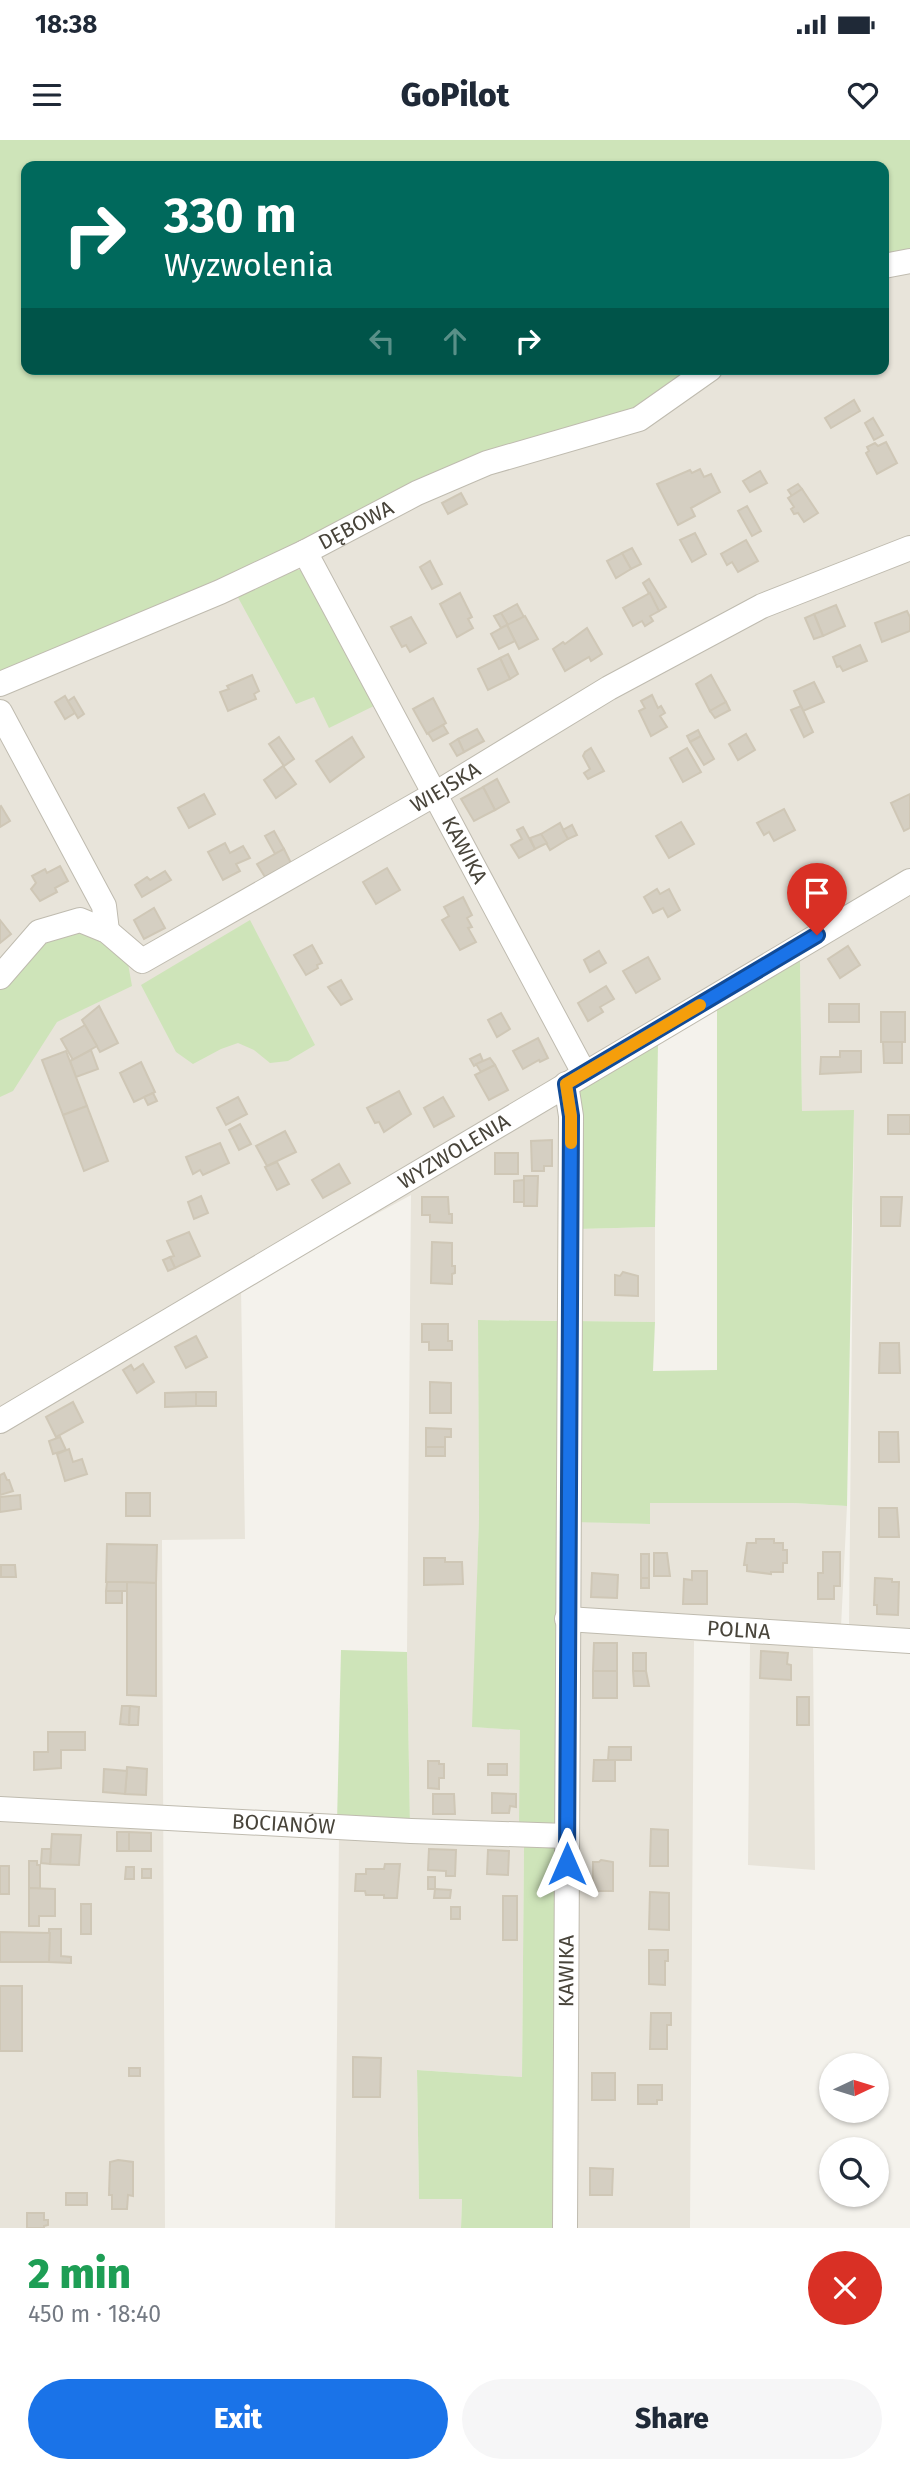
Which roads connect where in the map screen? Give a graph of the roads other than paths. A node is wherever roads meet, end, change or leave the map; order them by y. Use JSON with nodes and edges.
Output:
{"nodes":[{"id":1,"x":910,"y":261,"type":"edge"},
{"id":2,"x":889,"y":265,"type":"edge"},
{"id":3,"x":701,"y":375,"type":"edge"},
{"id":4,"x":910,"y":548,"type":"edge"},
{"id":5,"x":305,"y":552,"type":"junction"},
{"id":6,"x":0,"y":684,"type":"edge"},
{"id":7,"x":0,"y":712,"type":"edge"},
{"id":8,"x":435,"y":794,"type":"junction"},
{"id":9,"x":910,"y":880,"type":"edge"},
{"id":10,"x":107,"y":931,"type":"junction"},
{"id":11,"x":0,"y":977,"type":"edge"},
{"id":12,"x":575,"y":1078,"type":"junction"},
{"id":13,"x":0,"y":1421,"type":"edge"},
{"id":14,"x":568,"y":1619,"type":"junction"},
{"id":15,"x":910,"y":1641,"type":"edge"},
{"id":16,"x":0,"y":1809,"type":"edge"},
{"id":17,"x":567,"y":1836,"type":"junction"},
{"id":18,"x":565,"y":2228,"type":"edge"}],
"edges":[{"from":1,"to":2,"type":"street"},
{"from":3,"to":5,"type":"street","name":"DĘBOWA"},
{"from":4,"to":8,"type":"street","name":"WIEJSKA"},
{"from":5,"to":6,"type":"street","name":"DĘBOWA"},
{"from":5,"to":8,"type":"street","name":"KAWIKA"},
{"from":7,"to":10,"type":"street"},
{"from":8,"to":10,"type":"street","name":"WIEJSKA"},
{"from":8,"to":12,"type":"street","name":"KAWIKA"},
{"from":9,"to":12,"type":"street","name":"WYZWOLENIA"},
{"from":10,"to":11,"type":"street","name":"WIEJSKA"},
{"from":12,"to":13,"type":"street","name":"WYZWOLENIA"},
{"from":12,"to":14,"type":"street","name":"KAWIKA"},
{"from":14,"to":15,"type":"street","name":"POLNA"},
{"from":14,"to":17,"type":"street","name":"KAWIKA"},
{"from":16,"to":17,"type":"street","name":"BOCIANÓW"},
{"from":17,"to":18,"type":"street","name":"KAWIKA"}]}
